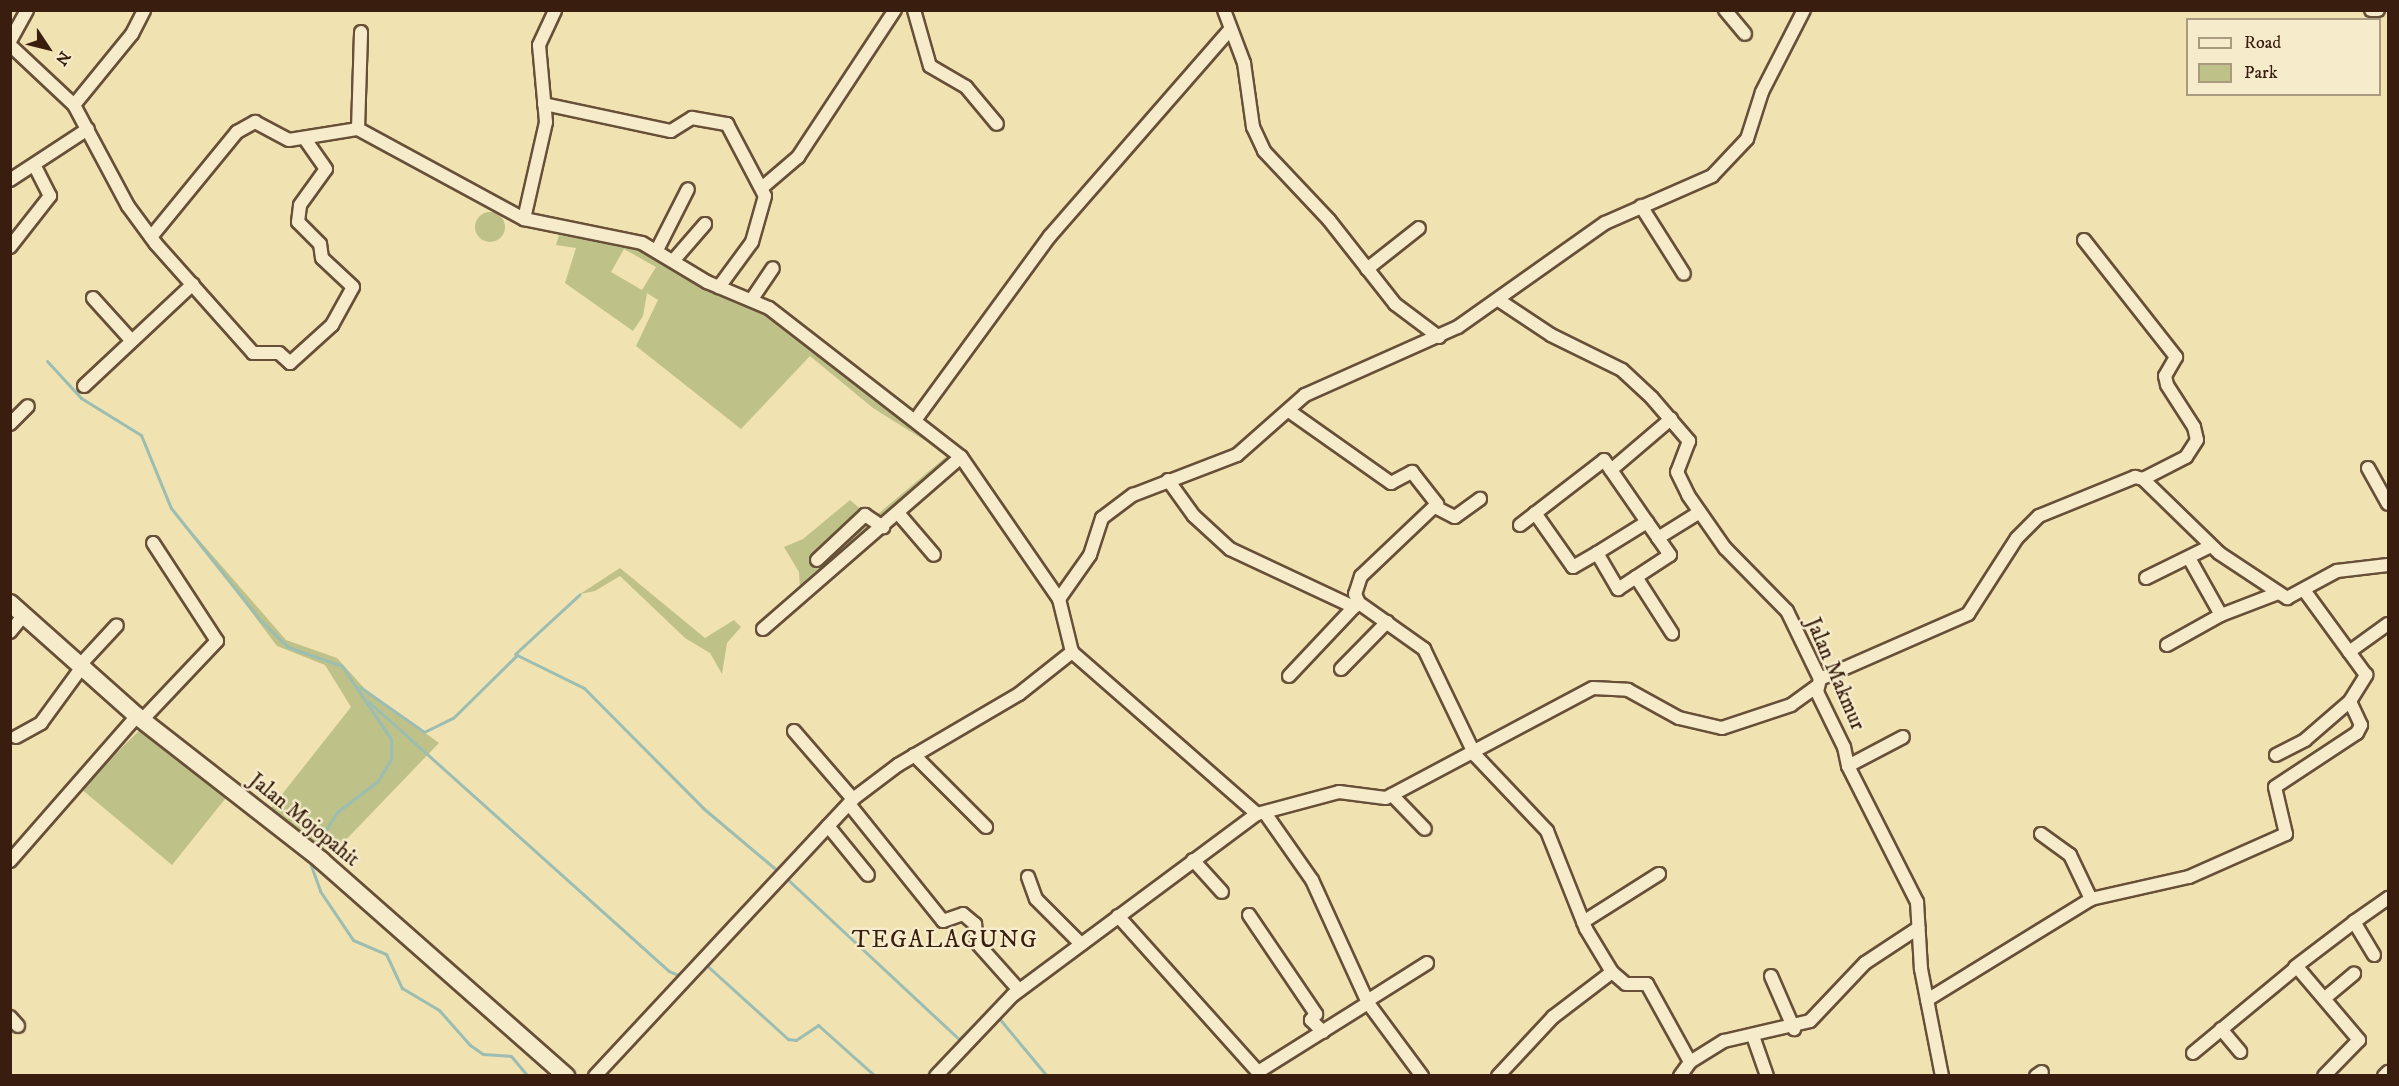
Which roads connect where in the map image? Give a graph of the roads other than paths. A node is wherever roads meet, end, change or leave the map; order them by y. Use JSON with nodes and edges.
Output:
{"nodes":[{"id":1,"x":27,"y":10,"type":"edge"},
{"id":2,"x":144,"y":10,"type":"edge"},
{"id":3,"x":555,"y":10,"type":"edge"},
{"id":4,"x":895,"y":10,"type":"edge"},
{"id":5,"x":914,"y":10,"type":"edge"},
{"id":6,"x":1224,"y":10,"type":"edge"},
{"id":7,"x":1725,"y":10,"type":"edge"},
{"id":8,"x":1804,"y":10,"type":"edge"},
{"id":9,"x":2371,"y":10,"type":"edge"},
{"id":10,"x":2378,"y":10,"type":"edge"},
{"id":11,"x":1228,"y":31,"type":"junction"},
{"id":12,"x":361,"y":32,"type":"dead end"},
{"id":13,"x":1745,"y":34,"type":"dead end"},
{"id":14,"x":10,"y":40,"type":"edge"},
{"id":15,"x":10,"y":45,"type":"edge"},
{"id":16,"x":544,"y":104,"type":"junction"},
{"id":17,"x":74,"y":105,"type":"junction"},
{"id":18,"x":997,"y":124,"type":"dead end"},
{"id":19,"x":88,"y":129,"type":"junction"},
{"id":20,"x":358,"y":129,"type":"junction"},
{"id":21,"x":305,"y":139,"type":"junction"},
{"id":22,"x":34,"y":165,"type":"junction"},
{"id":23,"x":10,"y":180,"type":"edge"},
{"id":24,"x":764,"y":186,"type":"junction"},
{"id":25,"x":688,"y":189,"type":"dead end"},
{"id":26,"x":1641,"y":206,"type":"junction"},
{"id":27,"x":524,"y":219,"type":"junction"},
{"id":28,"x":705,"y":224,"type":"dead end"},
{"id":29,"x":1419,"y":228,"type":"dead end"},
{"id":30,"x":151,"y":237,"type":"junction"},
{"id":31,"x":2084,"y":240,"type":"dead end"},
{"id":32,"x":10,"y":247,"type":"edge"},
{"id":33,"x":657,"y":250,"type":"junction"},
{"id":34,"x":673,"y":261,"type":"junction"},
{"id":35,"x":773,"y":268,"type":"dead end"},
{"id":36,"x":1367,"y":269,"type":"junction"},
{"id":37,"x":1684,"y":274,"type":"dead end"},
{"id":38,"x":193,"y":284,"type":"junction"},
{"id":39,"x":720,"y":286,"type":"junction"},
{"id":40,"x":93,"y":298,"type":"dead end"},
{"id":41,"x":752,"y":299,"type":"junction"},
{"id":42,"x":1500,"y":301,"type":"junction"},
{"id":43,"x":1439,"y":337,"type":"junction"},
{"id":44,"x":130,"y":339,"type":"junction"},
{"id":45,"x":84,"y":386,"type":"dead end"},
{"id":46,"x":28,"y":406,"type":"dead end"},
{"id":47,"x":1289,"y":411,"type":"junction"},
{"id":48,"x":916,"y":419,"type":"junction"},
{"id":49,"x":1671,"y":419,"type":"junction"},
{"id":50,"x":10,"y":424,"type":"edge"},
{"id":51,"x":961,"y":457,"type":"junction"},
{"id":52,"x":2368,"y":468,"type":"dead end"},
{"id":53,"x":1611,"y":470,"type":"junction"},
{"id":54,"x":2143,"y":479,"type":"junction"},
{"id":55,"x":1168,"y":480,"type":"junction"},
{"id":56,"x":1480,"y":499,"type":"dead end"},
{"id":57,"x":2388,"y":504,"type":"edge"},
{"id":58,"x":1437,"y":508,"type":"junction"},
{"id":59,"x":898,"y":513,"type":"junction"},
{"id":60,"x":1535,"y":513,"type":"junction"},
{"id":61,"x":1700,"y":513,"type":"junction"},
{"id":62,"x":1647,"y":522,"type":"junction"},
{"id":63,"x":1520,"y":525,"type":"dead end"},
{"id":64,"x":883,"y":527,"type":"junction"},
{"id":65,"x":1658,"y":538,"type":"junction"},
{"id":66,"x":153,"y":543,"type":"dead end"},
{"id":67,"x":2211,"y":546,"type":"junction"},
{"id":68,"x":1597,"y":553,"type":"junction"},
{"id":69,"x":934,"y":555,"type":"dead end"},
{"id":70,"x":2189,"y":558,"type":"junction"},
{"id":71,"x":817,"y":560,"type":"dead end"},
{"id":72,"x":2386,"y":563,"type":"edge"},
{"id":73,"x":1636,"y":577,"type":"junction"},
{"id":74,"x":2146,"y":578,"type":"dead end"},
{"id":75,"x":2304,"y":590,"type":"junction"},
{"id":76,"x":2278,"y":593,"type":"junction"},
{"id":77,"x":1059,"y":599,"type":"junction"},
{"id":78,"x":10,"y":603,"type":"edge"},
{"id":79,"x":1357,"y":605,"type":"junction"},
{"id":80,"x":24,"y":615,"type":"junction"},
{"id":81,"x":2221,"y":615,"type":"junction"},
{"id":82,"x":1388,"y":622,"type":"junction"},
{"id":83,"x":2388,"y":624,"type":"edge"},
{"id":84,"x":117,"y":625,"type":"dead end"},
{"id":85,"x":763,"y":629,"type":"dead end"},
{"id":86,"x":10,"y":632,"type":"edge"},
{"id":87,"x":1672,"y":633,"type":"dead end"},
{"id":88,"x":2167,"y":645,"type":"dead end"},
{"id":89,"x":1072,"y":652,"type":"junction"},
{"id":90,"x":2349,"y":652,"type":"junction"},
{"id":91,"x":81,"y":666,"type":"junction"},
{"id":92,"x":1341,"y":669,"type":"dead end"},
{"id":93,"x":1289,"y":676,"type":"dead end"},
{"id":94,"x":1818,"y":683,"type":"junction"},
{"id":95,"x":2350,"y":701,"type":"junction"},
{"id":96,"x":139,"y":718,"type":"junction"},
{"id":97,"x":794,"y":731,"type":"dead end"},
{"id":98,"x":16,"y":737,"type":"dead end"},
{"id":99,"x":1903,"y":737,"type":"dead end"},
{"id":100,"x":914,"y":755,"type":"junction"},
{"id":101,"x":1474,"y":755,"type":"junction"},
{"id":102,"x":2276,"y":755,"type":"dead end"},
{"id":103,"x":1848,"y":766,"type":"junction"},
{"id":104,"x":1392,"y":795,"type":"junction"},
{"id":105,"x":851,"y":802,"type":"junction"},
{"id":106,"x":1261,"y":814,"type":"junction"},
{"id":107,"x":828,"y":826,"type":"junction"},
{"id":108,"x":986,"y":827,"type":"dead end"},
{"id":109,"x":1425,"y":830,"type":"dead end"},
{"id":110,"x":2042,"y":834,"type":"dead end"},
{"id":111,"x":1192,"y":860,"type":"junction"},
{"id":112,"x":10,"y":861,"type":"edge"},
{"id":113,"x":1659,"y":874,"type":"dead end"},
{"id":114,"x":868,"y":875,"type":"dead end"},
{"id":115,"x":1028,"y":877,"type":"dead end"},
{"id":116,"x":1222,"y":892,"type":"dead end"},
{"id":117,"x":2388,"y":898,"type":"edge"},
{"id":118,"x":2091,"y":899,"type":"junction"},
{"id":119,"x":1249,"y":915,"type":"dead end"},
{"id":120,"x":1118,"y":916,"type":"junction"},
{"id":121,"x":1583,"y":922,"type":"junction"},
{"id":122,"x":2354,"y":922,"type":"junction"},
{"id":123,"x":1918,"y":928,"type":"junction"},
{"id":124,"x":1081,"y":944,"type":"junction"},
{"id":125,"x":2374,"y":955,"type":"dead end"},
{"id":126,"x":1427,"y":963,"type":"dead end"},
{"id":127,"x":2295,"y":967,"type":"junction"},
{"id":128,"x":1612,"y":972,"type":"junction"},
{"id":129,"x":2354,"y":974,"type":"dead end"},
{"id":130,"x":1772,"y":976,"type":"dead end"},
{"id":131,"x":1019,"y":990,"type":"junction"},
{"id":132,"x":2325,"y":998,"type":"junction"},
{"id":133,"x":1927,"y":1000,"type":"junction"},
{"id":134,"x":1368,"y":1002,"type":"junction"},
{"id":135,"x":1794,"y":1029,"type":"junction"},
{"id":136,"x":2222,"y":1029,"type":"junction"},
{"id":137,"x":1323,"y":1032,"type":"junction"},
{"id":138,"x":1753,"y":1036,"type":"junction"},
{"id":139,"x":2240,"y":1052,"type":"dead end"},
{"id":140,"x":2193,"y":1053,"type":"dead end"},
{"id":141,"x":1690,"y":1062,"type":"junction"},
{"id":142,"x":2388,"y":1072,"type":"edge"},
{"id":143,"x":566,"y":1076,"type":"edge"},
{"id":144,"x":596,"y":1076,"type":"edge"},
{"id":145,"x":936,"y":1076,"type":"edge"},
{"id":146,"x":1422,"y":1076,"type":"edge"},
{"id":147,"x":1498,"y":1076,"type":"edge"},
{"id":148,"x":1680,"y":1076,"type":"edge"},
{"id":149,"x":1767,"y":1076,"type":"edge"},
{"id":150,"x":1942,"y":1076,"type":"edge"},
{"id":151,"x":2324,"y":1076,"type":"edge"},
{"id":152,"x":2384,"y":1076,"type":"edge"}],
"edges":[{"from":1,"to":14,"type":"street"},
{"from":2,"to":17,"type":"street"},
{"from":3,"to":16,"type":"street"},
{"from":4,"to":24,"type":"street"},
{"from":5,"to":18,"type":"street"},
{"from":6,"to":11,"type":"street"},
{"from":7,"to":13,"type":"street"},
{"from":8,"to":26,"type":"street"},
{"from":9,"to":10,"type":"street"},
{"from":11,"to":36,"type":"street"},
{"from":11,"to":48,"type":"street"},
{"from":12,"to":20,"type":"street"},
{"from":15,"to":17,"type":"street"},
{"from":16,"to":24,"type":"street"},
{"from":16,"to":27,"type":"street"},
{"from":17,"to":19,"type":"street"},
{"from":19,"to":22,"type":"street"},
{"from":19,"to":30,"type":"street"},
{"from":20,"to":21,"type":"street"},
{"from":20,"to":27,"type":"street"},
{"from":21,"to":30,"type":"street"},
{"from":21,"to":38,"type":"street"},
{"from":22,"to":23,"type":"street"},
{"from":22,"to":32,"type":"street"},
{"from":24,"to":39,"type":"street"},
{"from":25,"to":33,"type":"street"},
{"from":26,"to":37,"type":"street"},
{"from":26,"to":42,"type":"street"},
{"from":27,"to":33,"type":"street"},
{"from":28,"to":34,"type":"street"},
{"from":29,"to":36,"type":"street"},
{"from":30,"to":38,"type":"street"},
{"from":31,"to":54,"type":"street"},
{"from":33,"to":34,"type":"street"},
{"from":34,"to":39,"type":"street"},
{"from":35,"to":41,"type":"street"},
{"from":36,"to":43,"type":"street"},
{"from":38,"to":44,"type":"street"},
{"from":39,"to":41,"type":"street"},
{"from":40,"to":44,"type":"street"},
{"from":41,"to":48,"type":"street"},
{"from":42,"to":43,"type":"street"},
{"from":42,"to":49,"type":"street","name":"Jalan Makmur"},
{"from":43,"to":47,"type":"street"},
{"from":44,"to":45,"type":"street"},
{"from":46,"to":50,"type":"street"},
{"from":47,"to":55,"type":"street"},
{"from":47,"to":58,"type":"street"},
{"from":48,"to":51,"type":"street"},
{"from":49,"to":53,"type":"street"},
{"from":49,"to":61,"type":"street","name":"Jalan Makmur"},
{"from":51,"to":59,"type":"street"},
{"from":51,"to":77,"type":"street"},
{"from":52,"to":57,"type":"street"},
{"from":53,"to":60,"type":"street"},
{"from":53,"to":62,"type":"street"},
{"from":54,"to":67,"type":"street"},
{"from":54,"to":94,"type":"street"},
{"from":55,"to":77,"type":"street"},
{"from":55,"to":79,"type":"street"},
{"from":56,"to":58,"type":"street"},
{"from":58,"to":79,"type":"street"},
{"from":59,"to":64,"type":"street"},
{"from":59,"to":69,"type":"street"},
{"from":60,"to":63,"type":"street"},
{"from":60,"to":68,"type":"street"},
{"from":61,"to":65,"type":"street"},
{"from":61,"to":94,"type":"street","name":"Jalan Makmur"},
{"from":62,"to":65,"type":"street"},
{"from":62,"to":68,"type":"street"},
{"from":64,"to":71,"type":"street"},
{"from":64,"to":85,"type":"street"},
{"from":65,"to":73,"type":"street"},
{"from":66,"to":96,"type":"street"},
{"from":67,"to":70,"type":"street"},
{"from":67,"to":76,"type":"street"},
{"from":68,"to":73,"type":"street"},
{"from":70,"to":74,"type":"street"},
{"from":70,"to":81,"type":"street"},
{"from":72,"to":75,"type":"street"},
{"from":73,"to":87,"type":"street"},
{"from":75,"to":76,"type":"street"},
{"from":75,"to":90,"type":"street"},
{"from":76,"to":81,"type":"street"},
{"from":77,"to":89,"type":"street"},
{"from":78,"to":80,"type":"street","name":"Jalan Mojopahit"},
{"from":79,"to":82,"type":"street"},
{"from":79,"to":93,"type":"street"},
{"from":80,"to":86,"type":"street"},
{"from":80,"to":91,"type":"street","name":"Jalan Mojopahit"},
{"from":81,"to":88,"type":"street"},
{"from":82,"to":92,"type":"street"},
{"from":82,"to":101,"type":"street"},
{"from":83,"to":90,"type":"street"},
{"from":84,"to":91,"type":"street"},
{"from":89,"to":100,"type":"street"},
{"from":89,"to":106,"type":"street"},
{"from":90,"to":95,"type":"street"},
{"from":91,"to":96,"type":"street","name":"Jalan Mojopahit"},
{"from":91,"to":98,"type":"street"},
{"from":94,"to":101,"type":"street"},
{"from":94,"to":103,"type":"street","name":"Jalan Makmur"},
{"from":95,"to":102,"type":"street"},
{"from":95,"to":118,"type":"street"},
{"from":96,"to":112,"type":"street"},
{"from":96,"to":143,"type":"street","name":"Jalan Mojopahit"},
{"from":97,"to":105,"type":"street"},
{"from":99,"to":103,"type":"street"},
{"from":100,"to":105,"type":"street"},
{"from":100,"to":108,"type":"street"},
{"from":101,"to":104,"type":"street"},
{"from":101,"to":121,"type":"street"},
{"from":103,"to":123,"type":"street","name":"Jalan Makmur"},
{"from":104,"to":106,"type":"street"},
{"from":104,"to":109,"type":"street"},
{"from":105,"to":107,"type":"street"},
{"from":105,"to":131,"type":"street"},
{"from":106,"to":111,"type":"street"},
{"from":106,"to":134,"type":"street"},
{"from":107,"to":114,"type":"street"},
{"from":107,"to":144,"type":"street"},
{"from":110,"to":118,"type":"street"},
{"from":111,"to":116,"type":"street"},
{"from":111,"to":120,"type":"street"},
{"from":113,"to":121,"type":"street"},
{"from":115,"to":124,"type":"street"},
{"from":117,"to":122,"type":"street"},
{"from":118,"to":133,"type":"street"},
{"from":119,"to":137,"type":"street"},
{"from":120,"to":124,"type":"street"},
{"from":120,"to":137,"type":"street"},
{"from":121,"to":128,"type":"street"},
{"from":122,"to":125,"type":"street"},
{"from":122,"to":127,"type":"street"},
{"from":123,"to":133,"type":"street","name":"Jalan Makmur"},
{"from":123,"to":135,"type":"street"},
{"from":124,"to":131,"type":"street"},
{"from":126,"to":134,"type":"street"},
{"from":127,"to":132,"type":"street"},
{"from":127,"to":136,"type":"street"},
{"from":128,"to":141,"type":"street"},
{"from":128,"to":147,"type":"street"},
{"from":129,"to":132,"type":"street"},
{"from":130,"to":135,"type":"street"},
{"from":131,"to":145,"type":"street"},
{"from":132,"to":151,"type":"street"},
{"from":133,"to":150,"type":"street","name":"Jalan Makmur"},
{"from":134,"to":137,"type":"street"},
{"from":134,"to":146,"type":"street"},
{"from":135,"to":138,"type":"street"},
{"from":136,"to":139,"type":"street"},
{"from":136,"to":140,"type":"street"},
{"from":138,"to":141,"type":"street"},
{"from":138,"to":149,"type":"street"},
{"from":141,"to":148,"type":"street"},
{"from":142,"to":152,"type":"street"}]}
